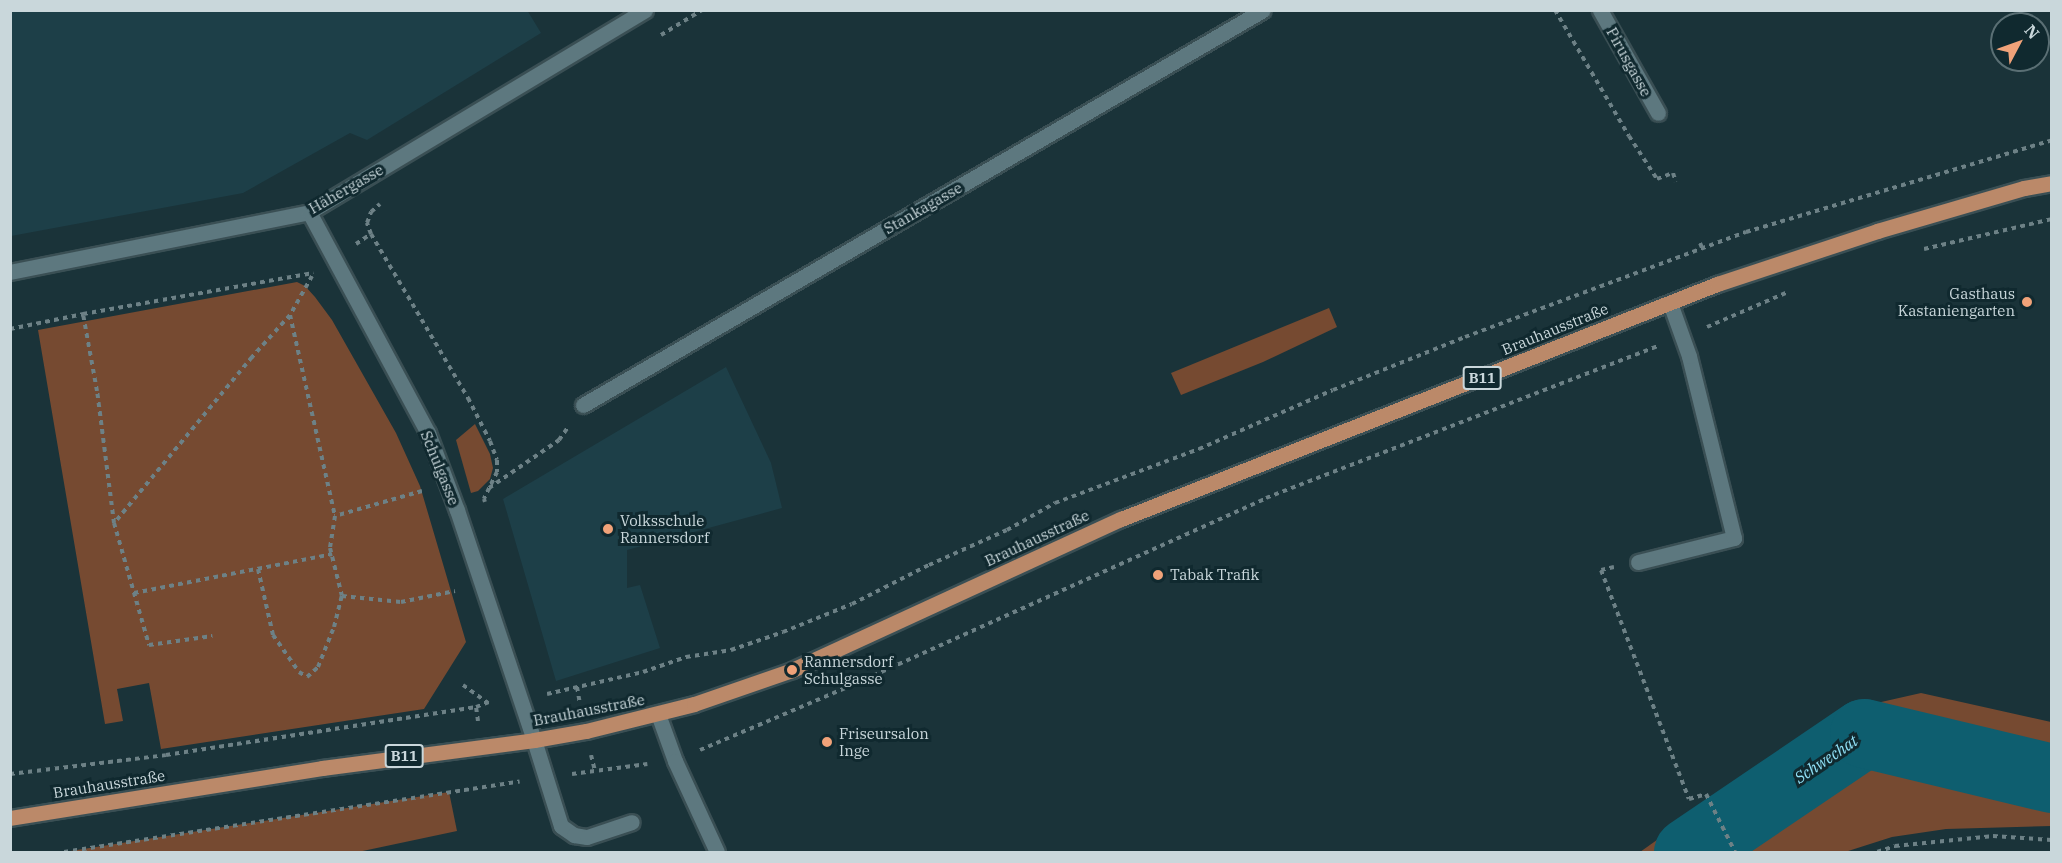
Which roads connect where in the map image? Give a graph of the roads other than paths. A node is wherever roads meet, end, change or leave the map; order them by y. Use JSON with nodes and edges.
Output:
{"nodes":[{"id":1,"x":645,"y":10,"type":"edge"},
{"id":2,"x":1263,"y":10,"type":"edge"},
{"id":3,"x":1600,"y":10,"type":"edge"},
{"id":4,"x":1658,"y":113,"type":"dead end"},
{"id":5,"x":2052,"y":183,"type":"edge"},
{"id":6,"x":309,"y":212,"type":"junction"},
{"id":7,"x":10,"y":272,"type":"edge"},
{"id":8,"x":1670,"y":303,"type":"junction"},
{"id":9,"x":583,"y":405,"type":"road end"},
{"id":10,"x":1638,"y":562,"type":"road end"},
{"id":11,"x":658,"y":714,"type":"junction"},
{"id":12,"x":534,"y":740,"type":"junction"},
{"id":13,"x":10,"y":818,"type":"edge"},
{"id":14,"x":632,"y":822,"type":"dead end"},
{"id":15,"x":717,"y":852,"type":"edge"}],
"edges":[{"from":1,"to":6,"type":"street","name":"Hähergasse"},
{"from":2,"to":9,"type":"street","name":"Stankagasse"},
{"from":3,"to":4,"type":"street","name":"Pirusgasse"},
{"from":5,"to":8,"type":"main road","name":"Brauhausstraße","number":"B11"},
{"from":6,"to":7,"type":"street","name":"Hähergasse"},
{"from":6,"to":12,"type":"street","name":"Schulgasse"},
{"from":8,"to":10,"type":"street"},
{"from":8,"to":11,"type":"main road","name":"Brauhausstraße","number":"B11"},
{"from":11,"to":12,"type":"main road","name":"Brauhausstraße","number":"B11"},
{"from":11,"to":15,"type":"street"},
{"from":12,"to":13,"type":"main road","name":"Brauhausstraße","number":"B11"},
{"from":12,"to":14,"type":"street","name":"Schulgasse"}]}
